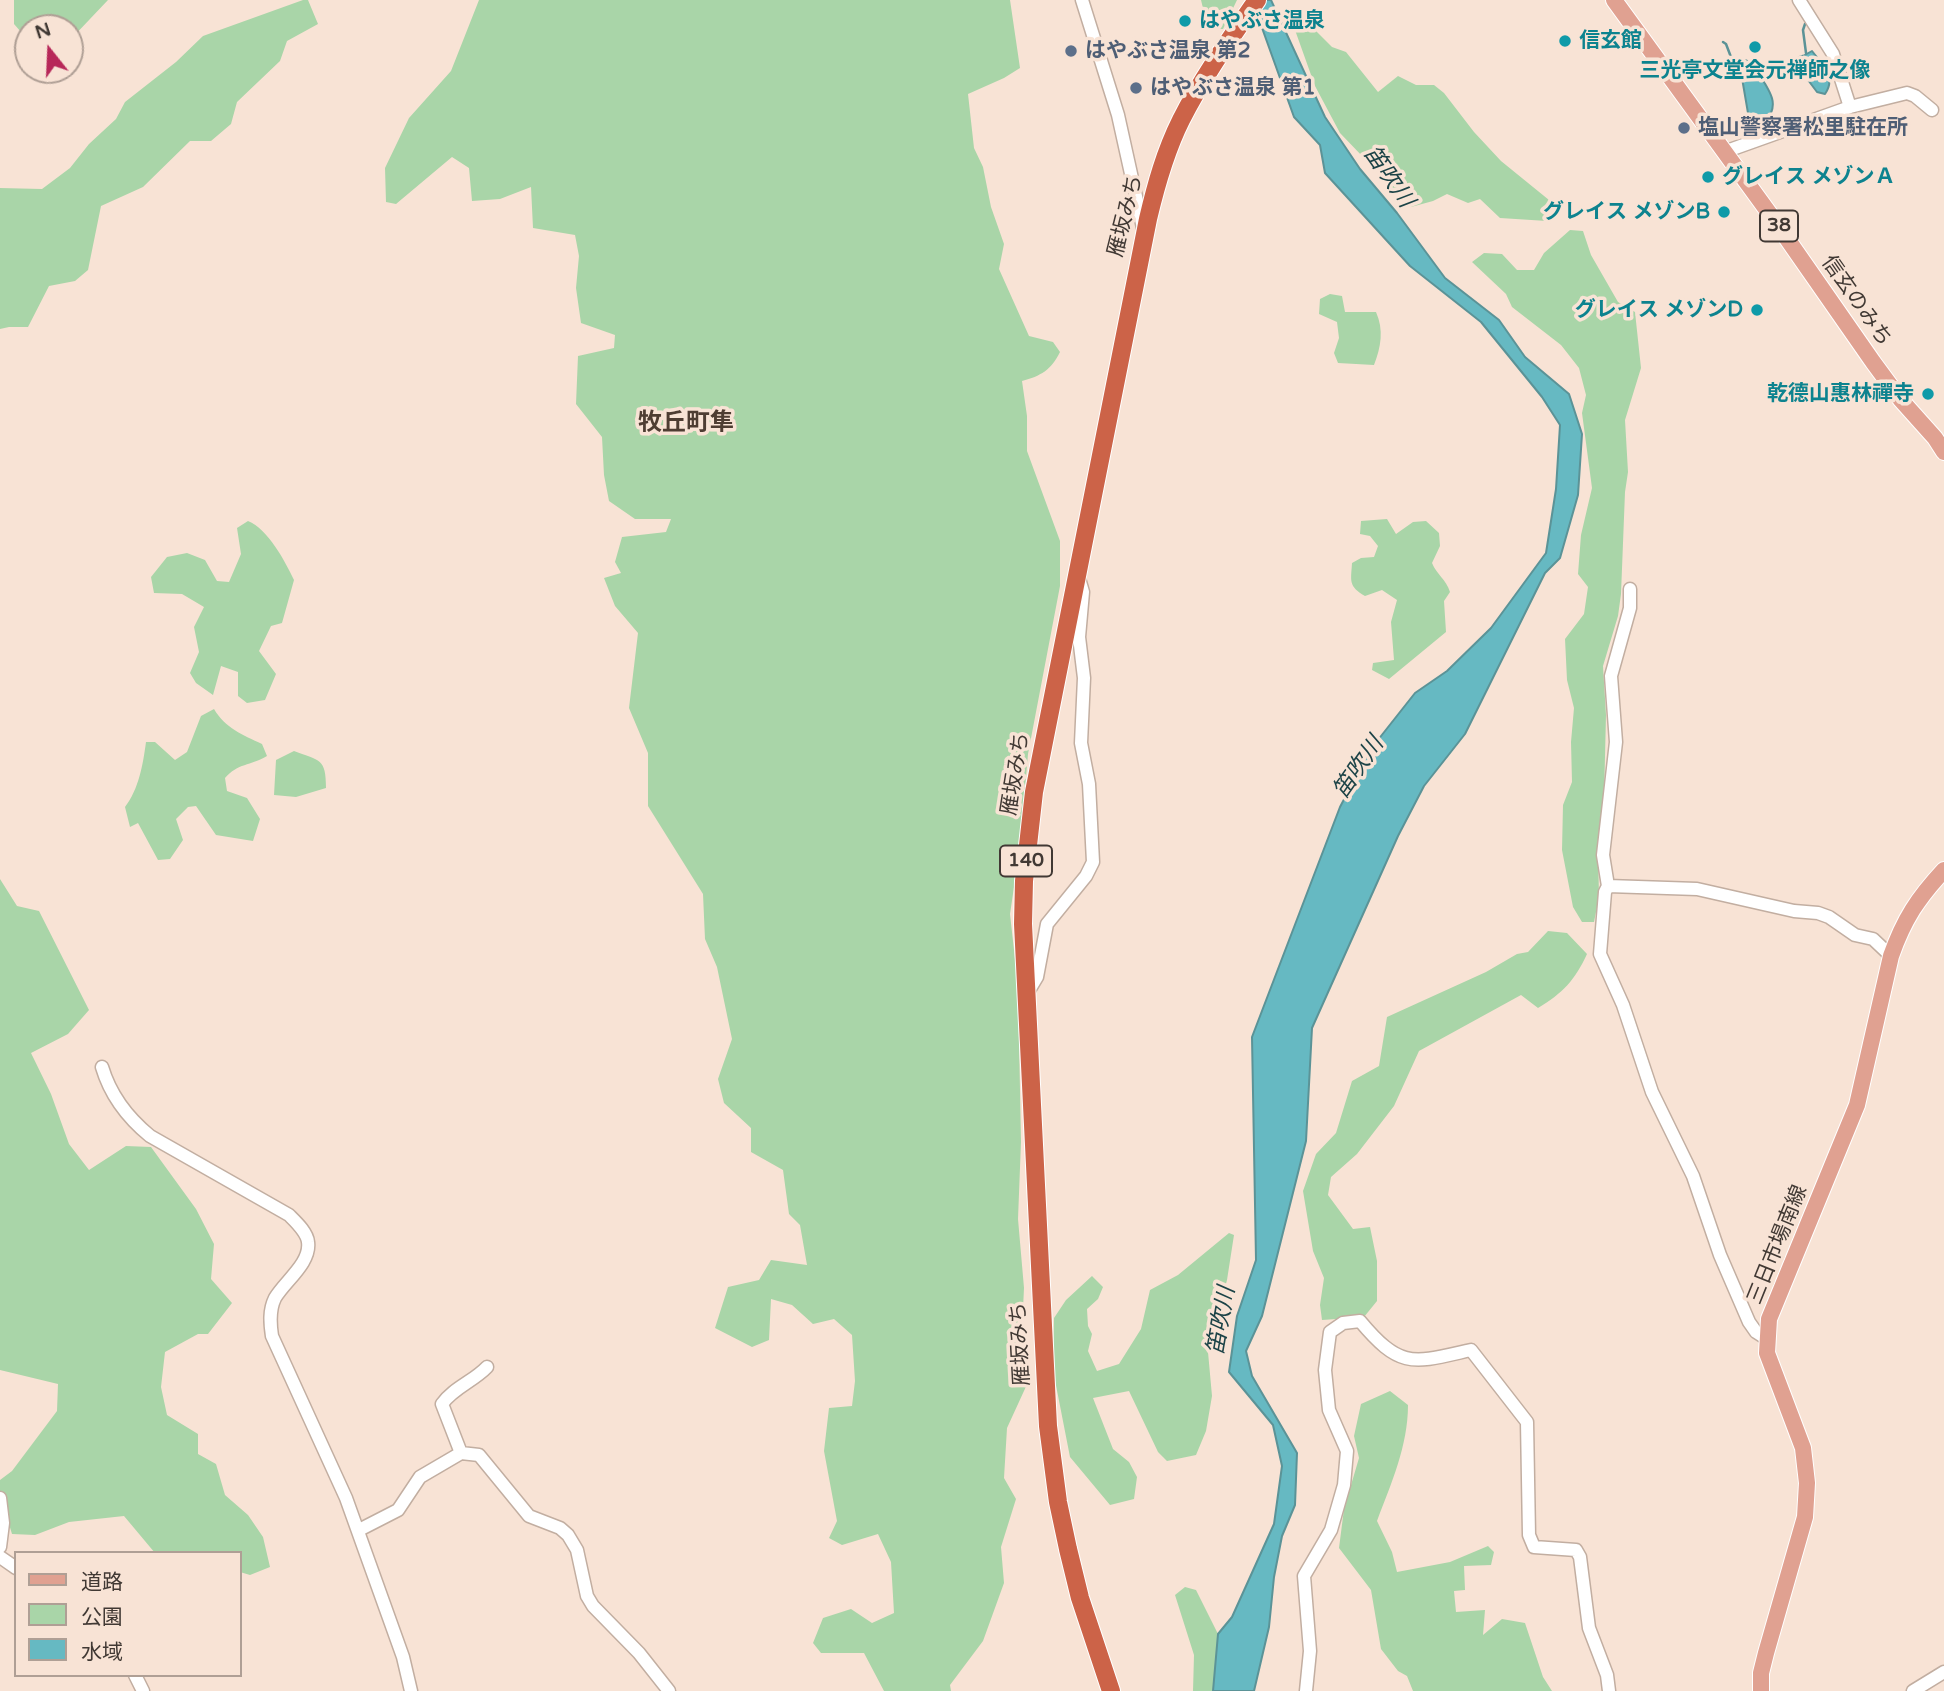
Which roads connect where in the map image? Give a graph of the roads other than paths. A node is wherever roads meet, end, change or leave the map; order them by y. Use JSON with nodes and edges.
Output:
{"nodes":[{"id":1,"x":1082,"y":0,"type":"edge"},
{"id":2,"x":1257,"y":0,"type":"edge"},
{"id":3,"x":1614,"y":0,"type":"edge"},
{"id":4,"x":1799,"y":0,"type":"edge"},
{"id":5,"x":1850,"y":107,"type":"junction"},
{"id":6,"x":1932,"y":110,"type":"dead end"},
{"id":7,"x":1724,"y":152,"type":"junction"},
{"id":8,"x":1144,"y":232,"type":"junction"},
{"id":9,"x":1944,"y":452,"type":"edge"},
{"id":10,"x":1077,"y":572,"type":"junction"},
{"id":11,"x":1630,"y":589,"type":"dead end"},
{"id":12,"x":1944,"y":870,"type":"edge"},
{"id":13,"x":1608,"y":886,"type":"junction"},
{"id":14,"x":1891,"y":956,"type":"junction"},
{"id":15,"x":1026,"y":996,"type":"junction"},
{"id":16,"x":102,"y":1067,"type":"dead end"},
{"id":17,"x":1767,"y":1339,"type":"junction"},
{"id":18,"x":486,"y":1367,"type":"dead end"},
{"id":19,"x":461,"y":1454,"type":"junction"},
{"id":20,"x":0,"y":1498,"type":"edge"},
{"id":21,"x":359,"y":1530,"type":"junction"},
{"id":22,"x":0,"y":1546,"type":"edge"},
{"id":23,"x":1944,"y":1672,"type":"edge"},
{"id":24,"x":411,"y":1691,"type":"edge"},
{"id":25,"x":669,"y":1691,"type":"edge"},
{"id":26,"x":1111,"y":1691,"type":"edge"},
{"id":27,"x":1306,"y":1691,"type":"edge"},
{"id":28,"x":1609,"y":1691,"type":"edge"},
{"id":29,"x":1761,"y":1691,"type":"edge"},
{"id":30,"x":1913,"y":1691,"type":"edge"}],
"edges":[{"from":1,"to":8,"type":"street"},
{"from":2,"to":8,"type":"highway","name":"雁坂みち","number":"140"},
{"from":3,"to":7,"type":"main road","name":"信玄のみち","number":"38"},
{"from":4,"to":5,"type":"street"},
{"from":5,"to":6,"type":"street"},
{"from":5,"to":7,"type":"street"},
{"from":7,"to":9,"type":"main road","name":"信玄のみち","number":"38"},
{"from":8,"to":10,"type":"highway","name":"雁坂みち","number":"140"},
{"from":10,"to":15,"type":"highway","name":"雁坂みち","number":"140"},
{"from":10,"to":15,"type":"street"},
{"from":11,"to":13,"type":"street"},
{"from":12,"to":14,"type":"main road","name":"三日市場南線"},
{"from":13,"to":14,"type":"street"},
{"from":13,"to":17,"type":"street"},
{"from":14,"to":17,"type":"main road","name":"三日市場南線"},
{"from":15,"to":26,"type":"highway","name":"雁坂みち","number":"140"},
{"from":16,"to":21,"type":"street"},
{"from":17,"to":29,"type":"main road","name":"三日市場南線"},
{"from":18,"to":19,"type":"street"},
{"from":19,"to":21,"type":"street"},
{"from":19,"to":25,"type":"street"},
{"from":20,"to":22,"type":"street"},
{"from":21,"to":24,"type":"street"},
{"from":23,"to":30,"type":"street"},
{"from":27,"to":28,"type":"street"}]}
